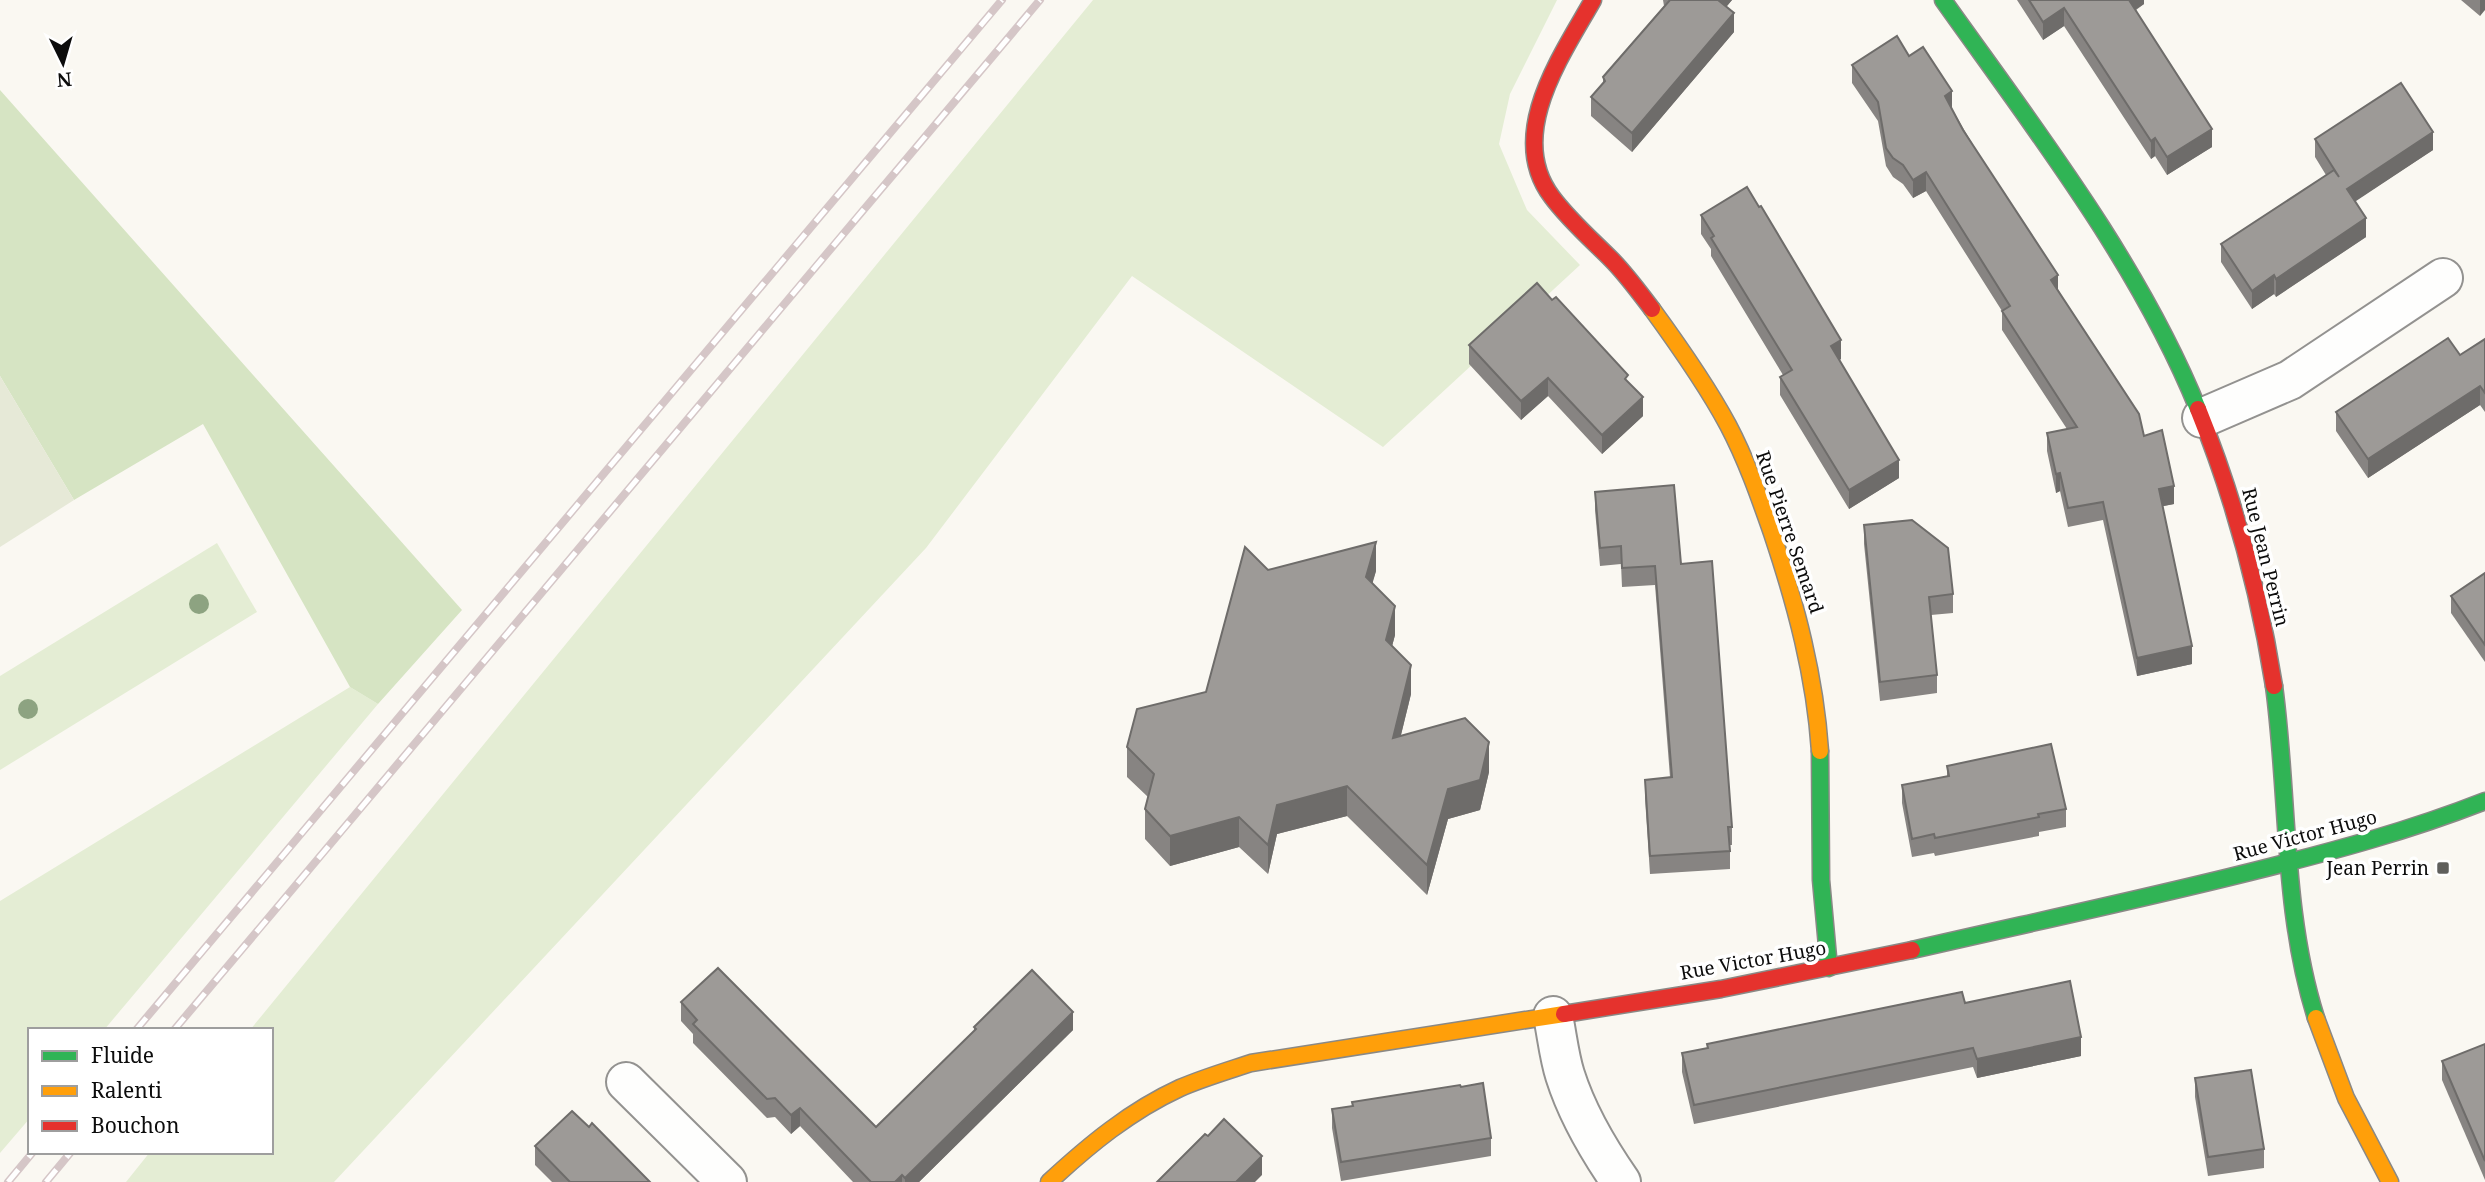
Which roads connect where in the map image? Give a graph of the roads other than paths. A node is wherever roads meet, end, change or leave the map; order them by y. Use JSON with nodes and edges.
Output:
{"nodes":[{"id":1,"x":1593,"y":0,"type":"edge"},
{"id":2,"x":1943,"y":0,"type":"edge"},
{"id":3,"x":2443,"y":278,"type":"dead end"},
{"id":4,"x":2202,"y":418,"type":"junction"},
{"id":5,"x":2485,"y":801,"type":"edge"},
{"id":6,"x":2289,"y":861,"type":"junction"},
{"id":7,"x":1829,"y":968,"type":"junction"},
{"id":8,"x":1553,"y":1016,"type":"junction"},
{"id":9,"x":626,"y":1082,"type":"dead end"},
{"id":10,"x":727,"y":1182,"type":"edge"},
{"id":11,"x":1049,"y":1182,"type":"edge"},
{"id":12,"x":1621,"y":1182,"type":"edge"},
{"id":13,"x":2390,"y":1182,"type":"edge"}],
"edges":[{"from":1,"to":7,"type":"street","name":"Rue Pierre Semard"},
{"from":2,"to":4,"type":"street","name":"Rue Jean Perrin"},
{"from":3,"to":4,"type":"street"},
{"from":4,"to":6,"type":"street","name":"Rue Jean Perrin"},
{"from":5,"to":6,"type":"street","name":"Rue Victor Hugo"},
{"from":6,"to":7,"type":"street","name":"Rue Victor Hugo"},
{"from":6,"to":13,"type":"street","name":"Rue Jean Perrin"},
{"from":7,"to":8,"type":"street","name":"Rue Victor Hugo"},
{"from":8,"to":11,"type":"street","name":"Rue Victor Hugo"},
{"from":8,"to":12,"type":"street"},
{"from":9,"to":10,"type":"street"}]}
